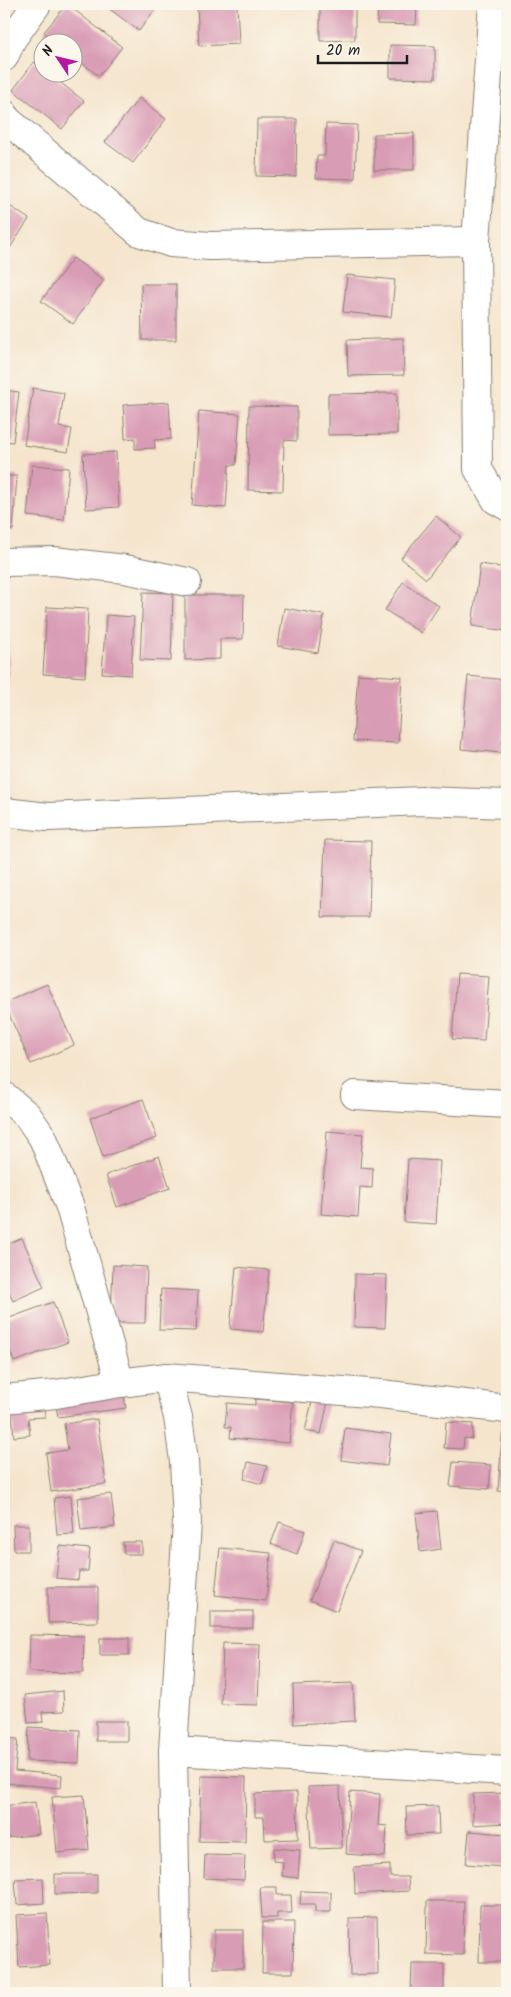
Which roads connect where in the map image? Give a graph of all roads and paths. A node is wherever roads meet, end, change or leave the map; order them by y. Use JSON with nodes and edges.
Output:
{"nodes":[{"id":1,"x":37,"y":4,"type":"edge"},
{"id":2,"x":492,"y":4,"type":"edge"},
{"id":3,"x":4,"y":57,"type":"edge"},
{"id":4,"x":4,"y":114,"type":"edge"},
{"id":5,"x":476,"y":241,"type":"junction"},
{"id":6,"x":507,"y":506,"type":"edge"},
{"id":7,"x":4,"y":562,"type":"edge"},
{"id":8,"x":187,"y":582,"type":"dead end"},
{"id":9,"x":507,"y":804,"type":"edge"},
{"id":10,"x":4,"y":812,"type":"edge"},
{"id":11,"x":355,"y":1094,"type":"dead end"},
{"id":12,"x":4,"y":1096,"type":"edge"},
{"id":13,"x":507,"y":1104,"type":"edge"},
{"id":14,"x":15,"y":1116,"type":"edge"},
{"id":15,"x":166,"y":1377,"type":"junction"},
{"id":16,"x":120,"y":1383,"type":"junction"},
{"id":17,"x":4,"y":1399,"type":"edge"},
{"id":18,"x":507,"y":1408,"type":"edge"},
{"id":19,"x":172,"y":1752,"type":"junction"},
{"id":20,"x":507,"y":1771,"type":"edge"},
{"id":21,"x":176,"y":1993,"type":"edge"}],
"edges":[{"from":1,"to":3,"type":"street"},
{"from":2,"to":5,"type":"street"},
{"from":4,"to":5,"type":"street"},
{"from":5,"to":6,"type":"street"},
{"from":7,"to":8,"type":"street"},
{"from":9,"to":10,"type":"street"},
{"from":11,"to":13,"type":"street"},
{"from":12,"to":14,"type":"street"},
{"from":14,"to":16,"type":"street"},
{"from":15,"to":16,"type":"street"},
{"from":15,"to":18,"type":"street"},
{"from":15,"to":19,"type":"street"},
{"from":16,"to":17,"type":"street"},
{"from":19,"to":20,"type":"street"},
{"from":19,"to":21,"type":"street"}]}
